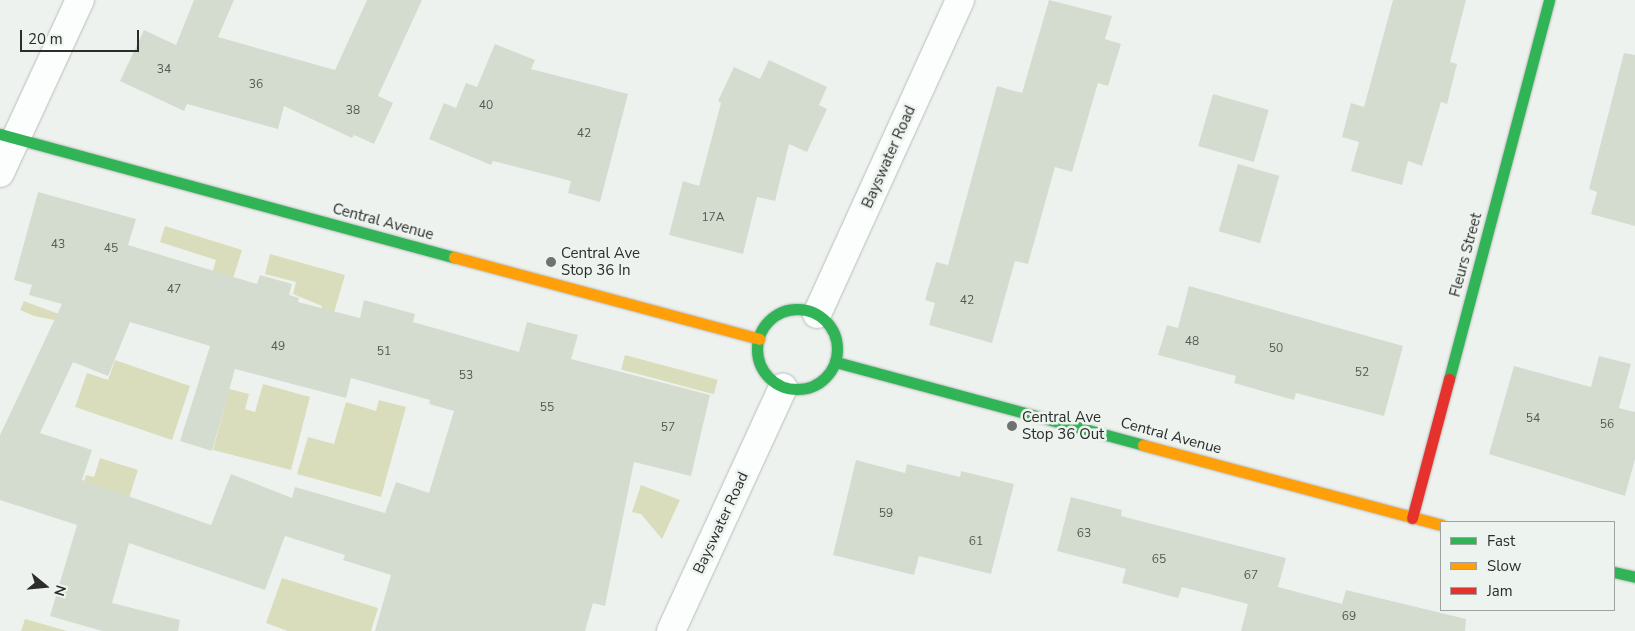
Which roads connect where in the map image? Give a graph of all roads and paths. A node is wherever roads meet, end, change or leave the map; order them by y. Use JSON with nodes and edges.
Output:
{"nodes":[{"id":1,"x":80,"y":0,"type":"edge"},
{"id":2,"x":960,"y":0,"type":"edge"},
{"id":3,"x":1549,"y":0,"type":"edge"},
{"id":4,"x":8,"y":137,"type":"edge"},
{"id":5,"x":0,"y":173,"type":"edge"},
{"id":6,"x":817,"y":314,"type":"junction"},
{"id":7,"x":758,"y":339,"type":"junction"},
{"id":8,"x":836,"y":362,"type":"junction"},
{"id":9,"x":783,"y":387,"type":"junction"},
{"id":10,"x":1412,"y":518,"type":"junction"},
{"id":11,"x":1440,"y":526,"type":"edge"},
{"id":12,"x":1615,"y":572,"type":"edge"},
{"id":13,"x":1635,"y":577,"type":"edge"},
{"id":14,"x":671,"y":631,"type":"edge"}],
"edges":[{"from":1,"to":4,"type":"street"},
{"from":2,"to":6,"type":"street","name":"Bayswater Road"},
{"from":3,"to":10,"type":"street","name":"Fleurs Street"},
{"from":4,"to":5,"type":"street"},
{"from":4,"to":7,"type":"street","name":"Central Avenue"},
{"from":6,"to":7,"type":"street"},
{"from":6,"to":8,"type":"street"},
{"from":7,"to":9,"type":"street"},
{"from":8,"to":9,"type":"street"},
{"from":8,"to":10,"type":"street","name":"Central Avenue"},
{"from":9,"to":14,"type":"street","name":"Bayswater Road"},
{"from":10,"to":11,"type":"street","name":"Central Avenue"},
{"from":12,"to":13,"type":"street"}]}
